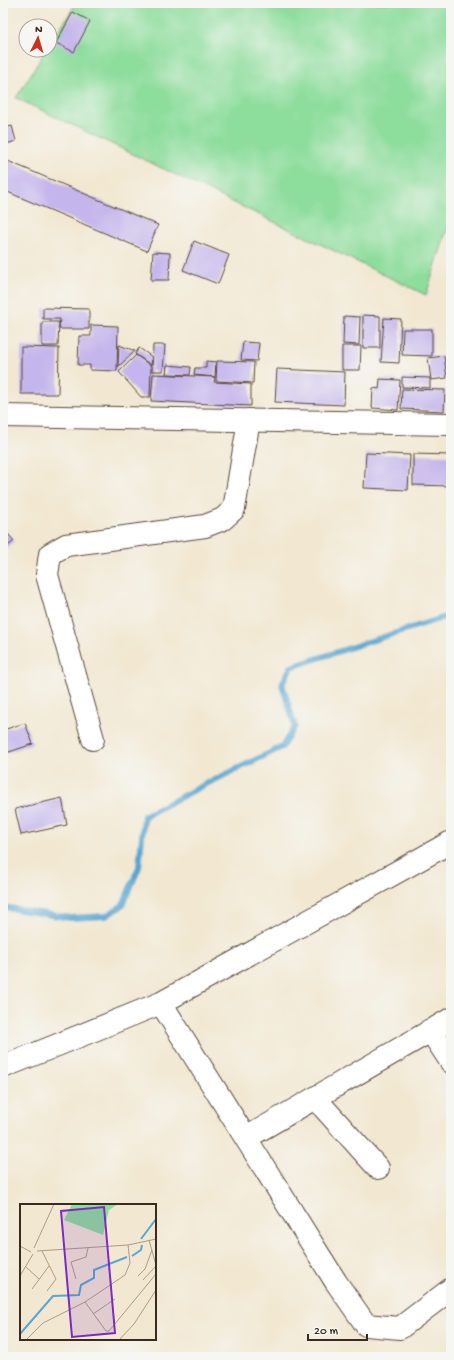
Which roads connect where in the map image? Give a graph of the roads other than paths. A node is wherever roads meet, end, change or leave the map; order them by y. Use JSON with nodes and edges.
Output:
{"nodes":[{"id":1,"x":3,"y":416,"type":"edge"},
{"id":2,"x":249,"y":420,"type":"junction"},
{"id":3,"x":451,"y":424,"type":"edge"},
{"id":4,"x":93,"y":739,"type":"dead end"},
{"id":5,"x":451,"y":842,"type":"edge"},
{"id":6,"x":161,"y":1003,"type":"junction"},
{"id":7,"x":451,"y":1019,"type":"edge"},
{"id":8,"x":430,"y":1030,"type":"junction"},
{"id":9,"x":451,"y":1062,"type":"edge"},
{"id":10,"x":3,"y":1066,"type":"edge"},
{"id":11,"x":314,"y":1098,"type":"junction"},
{"id":12,"x":246,"y":1138,"type":"junction"},
{"id":13,"x":378,"y":1168,"type":"dead end"},
{"id":14,"x":451,"y":1289,"type":"edge"}],
"edges":[{"from":1,"to":2,"type":"street"},
{"from":2,"to":3,"type":"street"},
{"from":2,"to":4,"type":"street"},
{"from":5,"to":6,"type":"street"},
{"from":6,"to":10,"type":"street"},
{"from":6,"to":12,"type":"street"},
{"from":7,"to":8,"type":"street"},
{"from":8,"to":9,"type":"street"},
{"from":8,"to":11,"type":"street"},
{"from":11,"to":12,"type":"street"},
{"from":11,"to":13,"type":"street"},
{"from":12,"to":14,"type":"street"}]}
